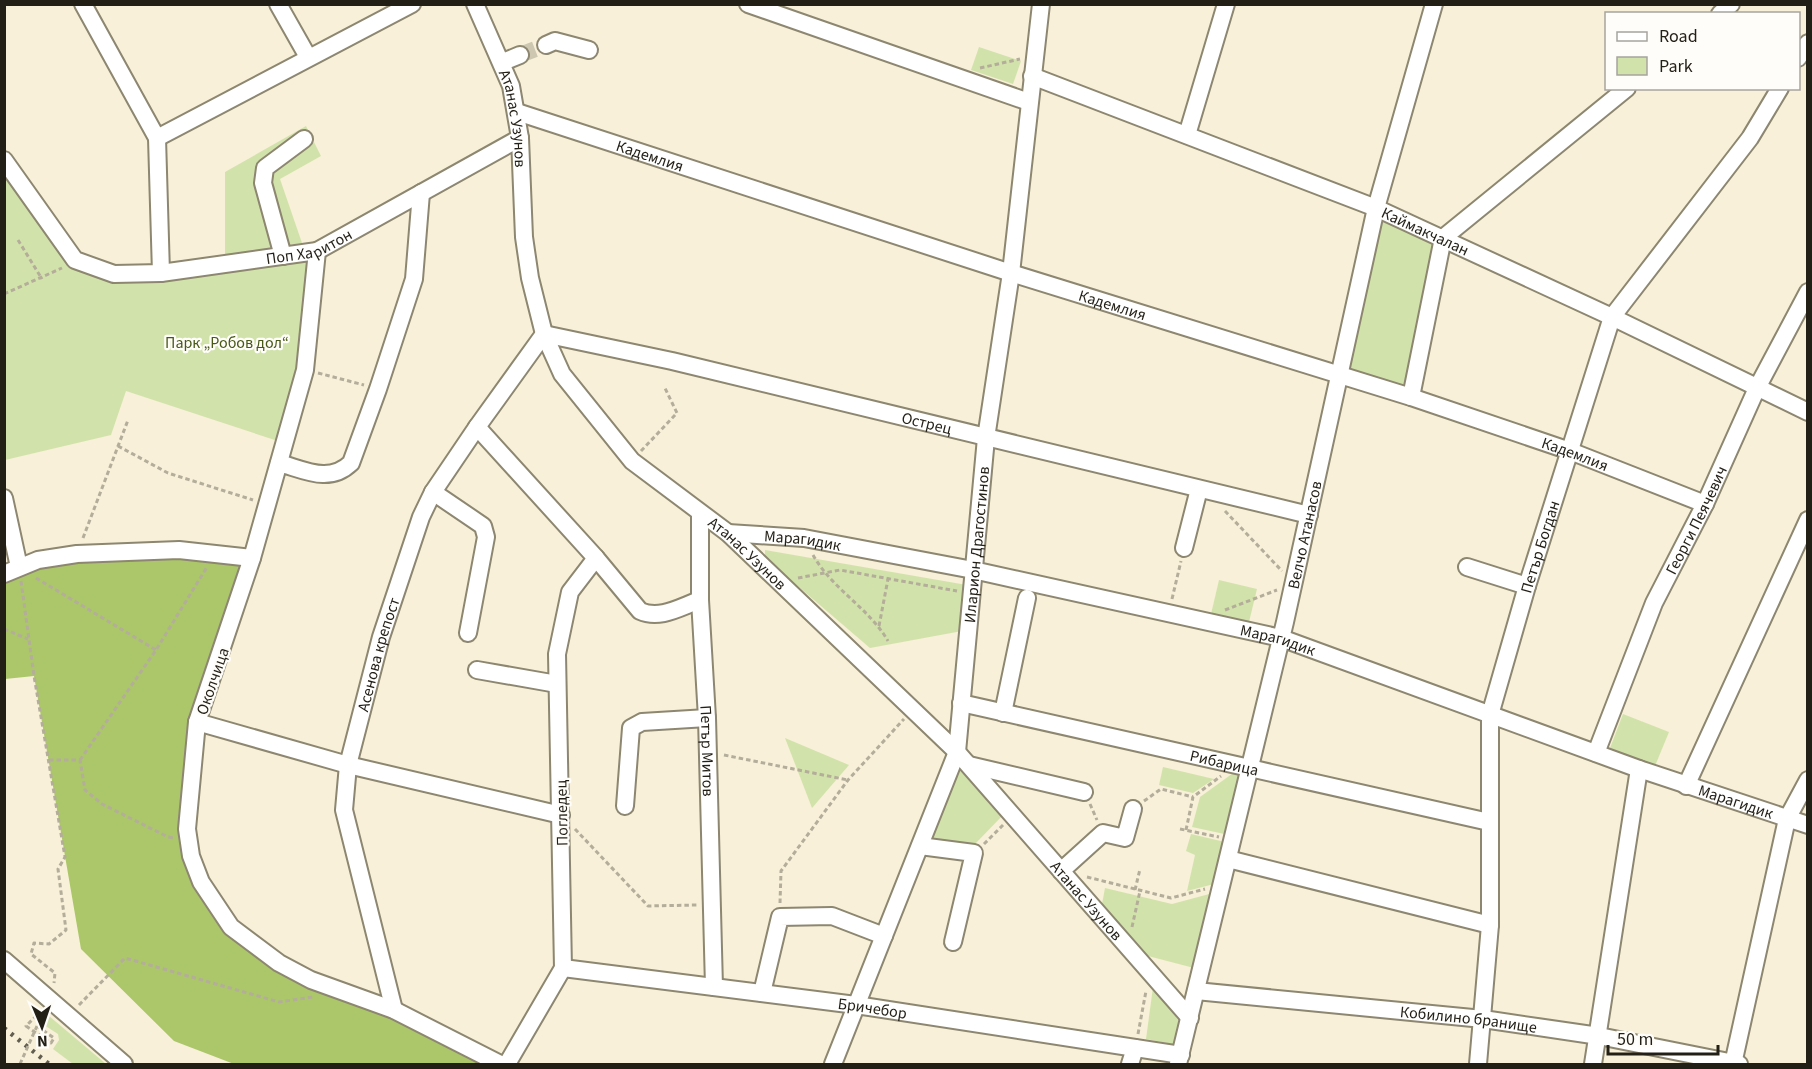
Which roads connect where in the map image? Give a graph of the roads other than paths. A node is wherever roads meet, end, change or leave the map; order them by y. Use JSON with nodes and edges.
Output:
{"nodes":[{"id":1,"x":83,"y":4,"type":"edge"},
{"id":2,"x":278,"y":4,"type":"edge"},
{"id":3,"x":412,"y":4,"type":"edge"},
{"id":4,"x":475,"y":4,"type":"edge"},
{"id":5,"x":748,"y":4,"type":"edge"},
{"id":6,"x":1041,"y":4,"type":"edge"},
{"id":7,"x":1226,"y":4,"type":"edge"},
{"id":8,"x":1434,"y":4,"type":"edge"},
{"id":9,"x":546,"y":45,"type":"tunnel mouth"},
{"id":10,"x":588,"y":50,"type":"dead end"},
{"id":11,"x":520,"y":55,"type":"tunnel mouth"},
{"id":12,"x":308,"y":57,"type":"junction"},
{"id":13,"x":502,"y":62,"type":"junction"},
{"id":14,"x":1032,"y":76,"type":"junction"},
{"id":15,"x":1625,"y":90,"type":"edge"},
{"id":16,"x":1779,"y":90,"type":"edge"},
{"id":17,"x":1029,"y":102,"type":"junction"},
{"id":18,"x":517,"y":112,"type":"junction"},
{"id":19,"x":1187,"y":135,"type":"junction"},
{"id":20,"x":157,"y":138,"type":"junction"},
{"id":21,"x":520,"y":138,"type":"junction"},
{"id":22,"x":304,"y":139,"type":"dead end"},
{"id":23,"x":4,"y":160,"type":"edge"},
{"id":24,"x":421,"y":193,"type":"junction"},
{"id":25,"x":1376,"y":208,"type":"junction"},
{"id":26,"x":1443,"y":238,"type":"junction"},
{"id":27,"x":317,"y":251,"type":"junction"},
{"id":28,"x":282,"y":256,"type":"junction"},
{"id":29,"x":160,"y":273,"type":"junction"},
{"id":30,"x":1011,"y":273,"type":"junction"},
{"id":31,"x":1808,"y":292,"type":"edge"},
{"id":32,"x":1612,"y":316,"type":"junction"},
{"id":33,"x":544,"y":334,"type":"junction"},
{"id":34,"x":1340,"y":376,"type":"junction"},
{"id":35,"x":1757,"y":388,"type":"junction"},
{"id":36,"x":1411,"y":397,"type":"junction"},
{"id":37,"x":1808,"y":412,"type":"edge"},
{"id":38,"x":477,"y":427,"type":"junction"},
{"id":39,"x":986,"y":438,"type":"junction"},
{"id":40,"x":1570,"y":451,"type":"junction"},
{"id":41,"x":279,"y":463,"type":"junction"},
{"id":42,"x":1202,"y":489,"type":"junction"},
{"id":43,"x":434,"y":492,"type":"junction"},
{"id":44,"x":4,"y":498,"type":"edge"},
{"id":45,"x":1705,"y":504,"type":"junction"},
{"id":46,"x":700,"y":514,"type":"junction"},
{"id":47,"x":1309,"y":515,"type":"junction"},
{"id":48,"x":1808,"y":520,"type":"edge"},
{"id":49,"x":728,"y":533,"type":"junction"},
{"id":50,"x":1184,"y":548,"type":"road end"},
{"id":51,"x":252,"y":558,"type":"junction"},
{"id":52,"x":596,"y":558,"type":"junction"},
{"id":53,"x":1467,"y":567,"type":"dead end"},
{"id":54,"x":973,"y":570,"type":"junction"},
{"id":55,"x":12,"y":571,"type":"edge"},
{"id":56,"x":1527,"y":586,"type":"junction"},
{"id":57,"x":1027,"y":598,"type":"dead end"},
{"id":58,"x":700,"y":600,"type":"junction"},
{"id":59,"x":468,"y":633,"type":"dead end"},
{"id":60,"x":1281,"y":638,"type":"junction"},
{"id":61,"x":477,"y":670,"type":"dead end"},
{"id":62,"x":557,"y":684,"type":"junction"},
{"id":63,"x":961,"y":703,"type":"junction"},
{"id":64,"x":1003,"y":713,"type":"junction"},
{"id":65,"x":1490,"y":715,"type":"junction"},
{"id":66,"x":707,"y":718,"type":"junction"},
{"id":67,"x":197,"y":722,"type":"junction"},
{"id":68,"x":957,"y":752,"type":"junction"},
{"id":69,"x":1596,"y":753,"type":"junction"},
{"id":70,"x":348,"y":765,"type":"junction"},
{"id":71,"x":969,"y":765,"type":"junction"},
{"id":72,"x":1244,"y":766,"type":"junction"},
{"id":73,"x":1639,"y":769,"type":"junction"},
{"id":74,"x":1808,"y":780,"type":"edge"},
{"id":75,"x":1686,"y":786,"type":"junction"},
{"id":76,"x":1084,"y":792,"type":"road end"},
{"id":77,"x":625,"y":806,"type":"dead end"},
{"id":78,"x":1133,"y":809,"type":"road end"},
{"id":79,"x":561,"y":815,"type":"junction"},
{"id":80,"x":1786,"y":819,"type":"junction"},
{"id":81,"x":1489,"y":822,"type":"junction"},
{"id":82,"x":1808,"y":825,"type":"edge"},
{"id":83,"x":920,"y":846,"type":"junction"},
{"id":84,"x":1228,"y":859,"type":"junction"},
{"id":85,"x":1061,"y":871,"type":"junction"},
{"id":86,"x":1490,"y":925,"type":"junction"},
{"id":87,"x":884,"y":936,"type":"junction"},
{"id":88,"x":953,"y":942,"type":"dead end"},
{"id":89,"x":4,"y":960,"type":"edge"},
{"id":90,"x":562,"y":968,"type":"junction"},
{"id":91,"x":714,"y":987,"type":"junction"},
{"id":92,"x":1196,"y":991,"type":"junction"},
{"id":93,"x":762,"y":993,"type":"junction"},
{"id":94,"x":856,"y":1005,"type":"junction"},
{"id":95,"x":394,"y":1010,"type":"junction"},
{"id":96,"x":1190,"y":1018,"type":"junction"},
{"id":97,"x":1483,"y":1019,"type":"junction"},
{"id":98,"x":1599,"y":1036,"type":"junction"},
{"id":99,"x":1135,"y":1048,"type":"junction"},
{"id":100,"x":1179,"y":1060,"type":"edge"},
{"id":101,"x":1735,"y":1064,"type":"edge"},
{"id":102,"x":124,"y":1065,"type":"edge"},
{"id":103,"x":500,"y":1065,"type":"edge"},
{"id":104,"x":507,"y":1065,"type":"edge"},
{"id":105,"x":833,"y":1065,"type":"edge"},
{"id":106,"x":1130,"y":1065,"type":"edge"},
{"id":107,"x":1478,"y":1065,"type":"edge"},
{"id":108,"x":1593,"y":1065,"type":"edge"}],
"edges":[{"from":1,"to":20,"type":"street"},
{"from":2,"to":12,"type":"street"},
{"from":3,"to":12,"type":"street"},
{"from":4,"to":13,"type":"street","name":"Атанас Узунов"},
{"from":5,"to":17,"type":"street"},
{"from":6,"to":14,"type":"street","name":"Иларион Драгостинов"},
{"from":7,"to":19,"type":"street"},
{"from":8,"to":25,"type":"street","name":"Велчо Атанасов"},
{"from":9,"to":10,"type":"street"},
{"from":11,"to":13,"type":"street"},
{"from":12,"to":20,"type":"street"},
{"from":13,"to":18,"type":"street","name":"Атанас Узунов"},
{"from":14,"to":17,"type":"street","name":"Иларион Драгостинов"},
{"from":14,"to":19,"type":"street","name":"Каймакчалан"},
{"from":15,"to":26,"type":"street"},
{"from":16,"to":32,"type":"street","name":"Петър Богдан"},
{"from":17,"to":30,"type":"street","name":"Иларион Драгостинов"},
{"from":18,"to":21,"type":"street","name":"Атанас Узунов"},
{"from":18,"to":30,"type":"street","name":"Кадемлия"},
{"from":19,"to":25,"type":"street","name":"Каймакчалан"},
{"from":20,"to":29,"type":"street"},
{"from":21,"to":24,"type":"street","name":"Поп Харитон"},
{"from":21,"to":33,"type":"street","name":"Атанас Узунов"},
{"from":22,"to":28,"type":"street"},
{"from":23,"to":29,"type":"street","name":"Поп Харитон"},
{"from":24,"to":27,"type":"street","name":"Поп Харитон"},
{"from":24,"to":41,"type":"street"},
{"from":25,"to":26,"type":"street","name":"Каймакчалан"},
{"from":25,"to":34,"type":"street","name":"Велчо Атанасов"},
{"from":26,"to":32,"type":"street","name":"Каймакчалан"},
{"from":26,"to":36,"type":"street"},
{"from":27,"to":28,"type":"street","name":"Поп Харитон"},
{"from":27,"to":41,"type":"street","name":"Околчица"},
{"from":28,"to":29,"type":"street","name":"Поп Харитон"},
{"from":30,"to":34,"type":"street","name":"Кадемлия"},
{"from":30,"to":39,"type":"street","name":"Иларион Драгостинов"},
{"from":31,"to":35,"type":"street","name":"Георги Пеячевич"},
{"from":32,"to":35,"type":"street","name":"Каймакчалан"},
{"from":32,"to":40,"type":"street","name":"Петър Богдан"},
{"from":33,"to":38,"type":"street","name":"Асенова крепост"},
{"from":33,"to":39,"type":"street","name":"Острец"},
{"from":33,"to":46,"type":"street","name":"Атанас Узунов"},
{"from":34,"to":36,"type":"street","name":"Кадемлия"},
{"from":34,"to":47,"type":"street","name":"Велчо Атанасов"},
{"from":35,"to":37,"type":"street","name":"Каймакчалан"},
{"from":35,"to":45,"type":"street","name":"Георги Пеячевич"},
{"from":36,"to":40,"type":"street","name":"Кадемлия"},
{"from":38,"to":43,"type":"street","name":"Асенова крепост"},
{"from":38,"to":52,"type":"street"},
{"from":39,"to":42,"type":"street","name":"Острец"},
{"from":39,"to":54,"type":"street","name":"Иларион Драгостинов"},
{"from":40,"to":45,"type":"street","name":"Кадемлия"},
{"from":40,"to":56,"type":"street","name":"Петър Богдан"},
{"from":41,"to":51,"type":"street","name":"Околчица"},
{"from":42,"to":47,"type":"street","name":"Острец"},
{"from":42,"to":50,"type":"street"},
{"from":43,"to":59,"type":"street"},
{"from":43,"to":70,"type":"street","name":"Асенова крепост"},
{"from":44,"to":55,"type":"street"},
{"from":45,"to":69,"type":"street","name":"Георги Пеячевич"},
{"from":46,"to":49,"type":"street","name":"Атанас Узунов"},
{"from":46,"to":58,"type":"street","name":"Петър Митов"},
{"from":47,"to":60,"type":"street","name":"Велчо Атанасов"},
{"from":48,"to":75,"type":"street"},
{"from":49,"to":54,"type":"street","name":"Марагидик"},
{"from":49,"to":68,"type":"street","name":"Атанас Узунов"},
{"from":51,"to":55,"type":"street"},
{"from":51,"to":67,"type":"street","name":"Околчица"},
{"from":52,"to":58,"type":"street"},
{"from":52,"to":62,"type":"street","name":"Погледец"},
{"from":53,"to":56,"type":"street"},
{"from":54,"to":60,"type":"street","name":"Марагидик"},
{"from":54,"to":63,"type":"street","name":"Иларион Драгостинов"},
{"from":56,"to":65,"type":"street","name":"Петър Богдан"},
{"from":57,"to":64,"type":"street"},
{"from":58,"to":66,"type":"street","name":"Петър Митов"},
{"from":60,"to":65,"type":"street","name":"Марагидик"},
{"from":60,"to":72,"type":"street","name":"Велчо Атанасов"},
{"from":61,"to":62,"type":"street"},
{"from":62,"to":79,"type":"street","name":"Погледец"},
{"from":63,"to":64,"type":"street","name":"Рибарица"},
{"from":63,"to":68,"type":"street","name":"Иларион Драгостинов"},
{"from":64,"to":72,"type":"street","name":"Рибарица"},
{"from":65,"to":69,"type":"street","name":"Марагидик"},
{"from":65,"to":81,"type":"street","name":"Петър Богдан"},
{"from":66,"to":77,"type":"street"},
{"from":66,"to":91,"type":"street","name":"Петър Митов"},
{"from":67,"to":70,"type":"street"},
{"from":67,"to":95,"type":"street","name":"Околчица"},
{"from":68,"to":71,"type":"street","name":"Атанас Узунов"},
{"from":68,"to":83,"type":"street","name":"Иларион Драгостинов"},
{"from":69,"to":73,"type":"street","name":"Марагидик"},
{"from":70,"to":79,"type":"street"},
{"from":70,"to":95,"type":"street","name":"Асенова крепост"},
{"from":71,"to":76,"type":"street"},
{"from":71,"to":85,"type":"street","name":"Атанас Узунов"},
{"from":72,"to":81,"type":"street","name":"Рибарица"},
{"from":72,"to":84,"type":"street","name":"Велчо Атанасов"},
{"from":73,"to":75,"type":"street","name":"Марагидик"},
{"from":73,"to":98,"type":"street"},
{"from":74,"to":80,"type":"street"},
{"from":75,"to":80,"type":"street","name":"Марагидик"},
{"from":78,"to":85,"type":"street"},
{"from":79,"to":90,"type":"street","name":"Погледец"},
{"from":80,"to":82,"type":"street","name":"Марагидик"},
{"from":80,"to":101,"type":"street"},
{"from":81,"to":86,"type":"street","name":"Петър Богдан"},
{"from":83,"to":87,"type":"street","name":"Иларион Драгостинов"},
{"from":83,"to":88,"type":"street"},
{"from":84,"to":86,"type":"street"},
{"from":84,"to":92,"type":"street","name":"Велчо Атанасов"},
{"from":85,"to":96,"type":"street","name":"Атанас Узунов"},
{"from":86,"to":97,"type":"street","name":"Петър Богдан"},
{"from":87,"to":93,"type":"street"},
{"from":87,"to":94,"type":"street","name":"Иларион Драгостинов"},
{"from":89,"to":102,"type":"street"},
{"from":90,"to":91,"type":"street","name":"Бричебор"},
{"from":90,"to":104,"type":"street","name":"Погледец"},
{"from":91,"to":93,"type":"street","name":"Бричебор"},
{"from":92,"to":96,"type":"street","name":"Велчо Атанасов"},
{"from":92,"to":97,"type":"street","name":"Кобилино бранище"},
{"from":93,"to":94,"type":"street","name":"Бричебор"},
{"from":94,"to":99,"type":"street","name":"Бричебор"},
{"from":94,"to":105,"type":"street","name":"Иларион Драгостинов"},
{"from":95,"to":103,"type":"street","name":"Околчица"},
{"from":96,"to":100,"type":"street","name":"Велчо Атанасов"},
{"from":97,"to":98,"type":"street","name":"Кобилино бранище"},
{"from":97,"to":107,"type":"street","name":"Петър Богдан"},
{"from":98,"to":101,"type":"street","name":"Кобилино бранище"},
{"from":98,"to":108,"type":"street"},
{"from":99,"to":100,"type":"street","name":"Бричебор"},
{"from":99,"to":106,"type":"street"}]}
